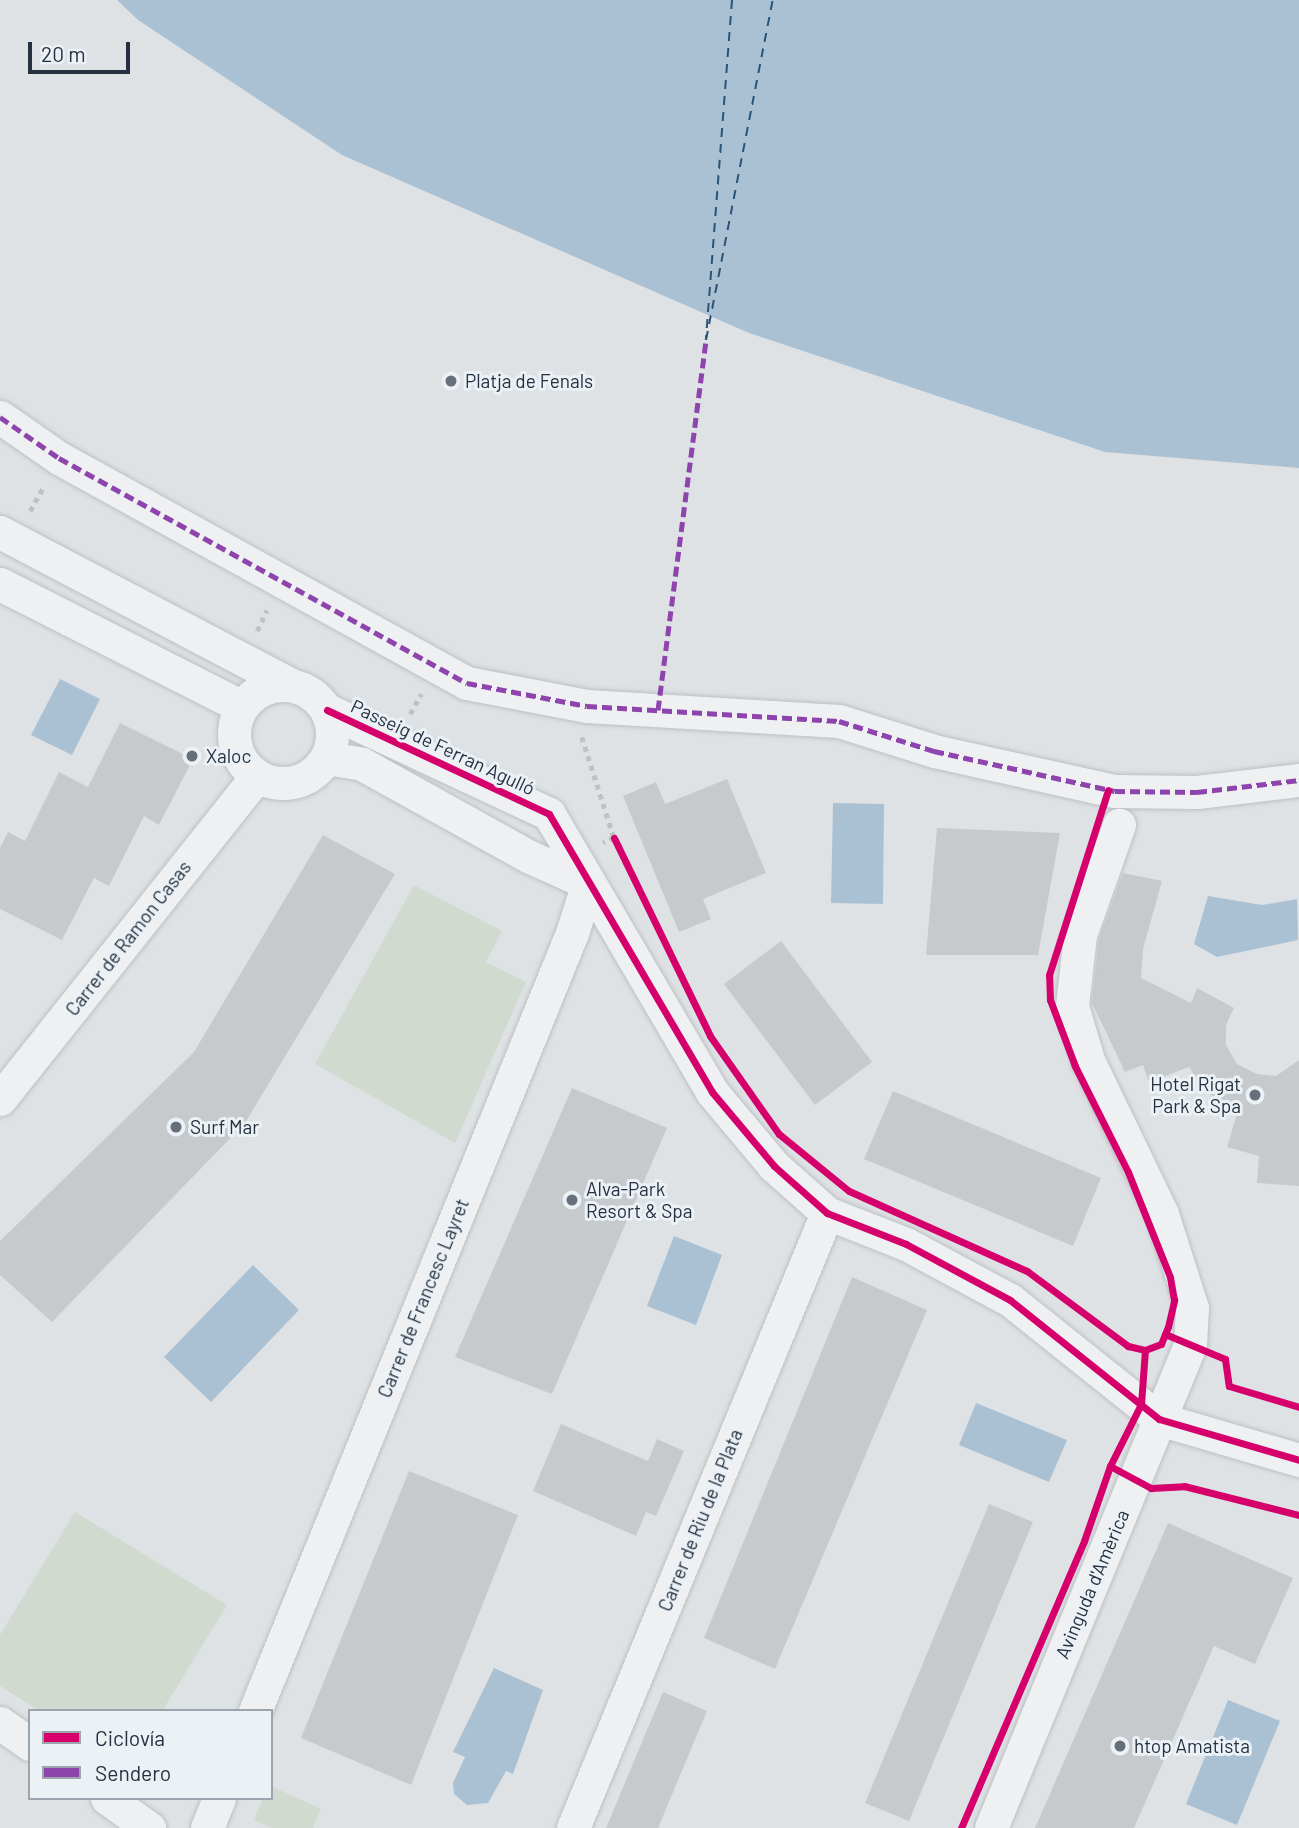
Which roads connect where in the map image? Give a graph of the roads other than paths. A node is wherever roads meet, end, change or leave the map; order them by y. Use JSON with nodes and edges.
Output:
{"nodes":[{"id":1,"x":0,"y":417,"type":"edge"},
{"id":2,"x":7,"y":535,"type":"edge"},
{"id":3,"x":0,"y":584,"type":"edge"},
{"id":4,"x":291,"y":685,"type":"junction"},
{"id":5,"x":242,"y":707,"type":"junction"},
{"id":6,"x":327,"y":710,"type":"junction"},
{"id":7,"x":326,"y":758,"type":"junction"},
{"id":8,"x":257,"y":776,"type":"junction"},
{"id":9,"x":1299,"y":780,"type":"edge"},
{"id":10,"x":1119,"y":825,"type":"dead end"},
{"id":11,"x":581,"y":871,"type":"junction"},
{"id":12,"x":0,"y":1099,"type":"edge"},
{"id":13,"x":827,"y":1213,"type":"junction"},
{"id":14,"x":1159,"y":1419,"type":"junction"},
{"id":15,"x":1299,"y":1460,"type":"edge"},
{"id":16,"x":256,"y":1709,"type":"edge"},
{"id":17,"x":0,"y":1723,"type":"edge"},
{"id":18,"x":28,"y":1743,"type":"edge"},
{"id":19,"x":110,"y":1800,"type":"edge"},
{"id":20,"x":218,"y":1800,"type":"edge"},
{"id":21,"x":149,"y":1828,"type":"edge"},
{"id":22,"x":207,"y":1828,"type":"edge"},
{"id":23,"x":573,"y":1828,"type":"edge"},
{"id":24,"x":991,"y":1828,"type":"edge"}],
"edges":[{"from":1,"to":9,"type":"street"},
{"from":2,"to":4,"type":"street"},
{"from":3,"to":5,"type":"street"},
{"from":4,"to":5,"type":"street"},
{"from":4,"to":6,"type":"street"},
{"from":5,"to":8,"type":"street"},
{"from":6,"to":7,"type":"street"},
{"from":6,"to":11,"type":"street","name":"Passeig de Ferran Agulló"},
{"from":7,"to":8,"type":"street"},
{"from":7,"to":11,"type":"street"},
{"from":8,"to":12,"type":"street","name":"Carrer de Ramon Casas"},
{"from":10,"to":14,"type":"street","name":"Avinguda d'Amèrica"},
{"from":11,"to":13,"type":"street","name":"Passeig de Ferran Agulló"},
{"from":11,"to":16,"type":"street","name":"Carrer de Francesc Layret"},
{"from":13,"to":14,"type":"street"},
{"from":13,"to":23,"type":"street","name":"Carrer de Riu de la Plata"},
{"from":14,"to":15,"type":"street"},
{"from":14,"to":24,"type":"street","name":"Avinguda d'Amèrica"},
{"from":17,"to":18,"type":"street"},
{"from":19,"to":21,"type":"street"},
{"from":20,"to":22,"type":"street"}]}
